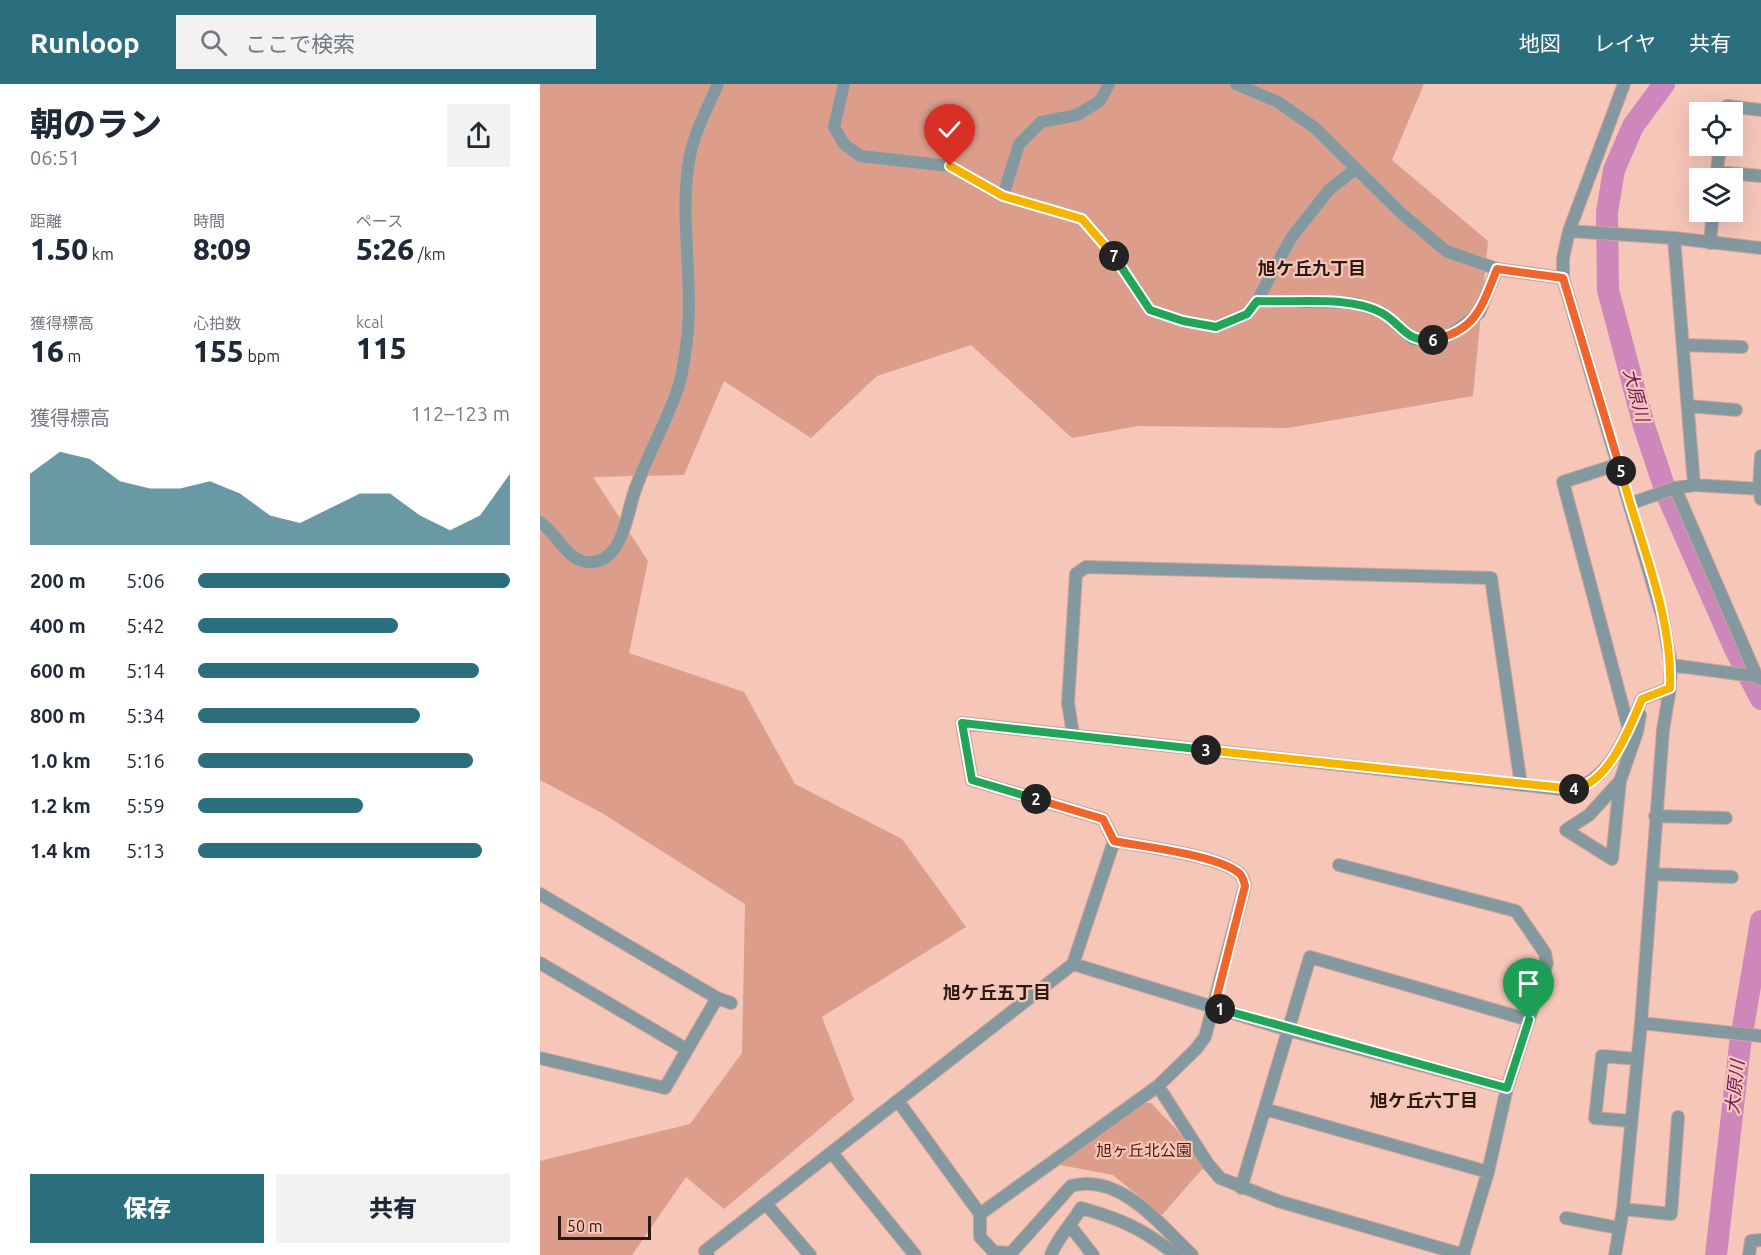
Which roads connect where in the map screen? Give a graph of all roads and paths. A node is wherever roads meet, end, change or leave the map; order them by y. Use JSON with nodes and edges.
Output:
{"nodes":[{"id":1,"x":717,"y":84,"type":"edge"},
{"id":2,"x":844,"y":84,"type":"edge"},
{"id":3,"x":1109,"y":84,"type":"edge"},
{"id":4,"x":1236,"y":84,"type":"edge"},
{"id":5,"x":1624,"y":84,"type":"edge"},
{"id":6,"x":1743,"y":108,"type":"edge"},
{"id":7,"x":1761,"y":110,"type":"edge"},
{"id":8,"x":1355,"y":169,"type":"junction"},
{"id":9,"x":1743,"y":176,"type":"edge"},
{"id":10,"x":1761,"y":176,"type":"edge"},
{"id":11,"x":1003,"y":196,"type":"junction"},
{"id":12,"x":1712,"y":222,"type":"edge"},
{"id":13,"x":1569,"y":231,"type":"junction"},
{"id":14,"x":1674,"y":238,"type":"junction"},
{"id":15,"x":1710,"y":243,"type":"junction"},
{"id":16,"x":1761,"y":248,"type":"edge"},
{"id":17,"x":1497,"y":269,"type":"junction"},
{"id":18,"x":1563,"y":278,"type":"junction"},
{"id":19,"x":1257,"y":301,"type":"junction"},
{"id":20,"x":1683,"y":345,"type":"junction"},
{"id":21,"x":1742,"y":347,"type":"dead end"},
{"id":22,"x":1689,"y":406,"type":"junction"},
{"id":23,"x":1736,"y":410,"type":"dead end"},
{"id":24,"x":1761,"y":456,"type":"edge"},
{"id":25,"x":1619,"y":464,"type":"junction"},
{"id":26,"x":1694,"y":485,"type":"junction"},
{"id":27,"x":1675,"y":488,"type":"junction"},
{"id":28,"x":1760,"y":492,"type":"edge"},
{"id":29,"x":1629,"y":504,"type":"junction"},
{"id":30,"x":540,"y":522,"type":"edge"},
{"id":31,"x":1671,"y":665,"type":"junction"},
{"id":32,"x":1760,"y":677,"type":"edge"},
{"id":33,"x":1670,"y":688,"type":"junction"},
{"id":34,"x":1642,"y":699,"type":"junction"},
{"id":35,"x":1629,"y":730,"type":"junction"},
{"id":36,"x":1073,"y":734,"type":"junction"},
{"id":37,"x":1620,"y":781,"type":"junction"},
{"id":38,"x":1521,"y":785,"type":"junction"},
{"id":39,"x":1656,"y":816,"type":"junction"},
{"id":40,"x":1726,"y":818,"type":"dead end"},
{"id":41,"x":1114,"y":841,"type":"junction"},
{"id":42,"x":1339,"y":865,"type":"dead end"},
{"id":43,"x":1652,"y":874,"type":"junction"},
{"id":44,"x":1732,"y":877,"type":"dead end"},
{"id":45,"x":540,"y":894,"type":"edge"},
{"id":46,"x":540,"y":963,"type":"edge"},
{"id":47,"x":1072,"y":964,"type":"junction"},
{"id":48,"x":717,"y":998,"type":"junction"},
{"id":49,"x":730,"y":1003,"type":"dead end"},
{"id":50,"x":1214,"y":1008,"type":"junction"},
{"id":51,"x":1529,"y":1020,"type":"junction"},
{"id":52,"x":1641,"y":1023,"type":"junction"},
{"id":53,"x":1288,"y":1030,"type":"junction"},
{"id":54,"x":1761,"y":1036,"type":"edge"},
{"id":55,"x":686,"y":1050,"type":"junction"},
{"id":56,"x":540,"y":1058,"type":"edge"},
{"id":57,"x":1636,"y":1059,"type":"junction"},
{"id":58,"x":1158,"y":1086,"type":"junction"},
{"id":59,"x":1507,"y":1088,"type":"junction"},
{"id":60,"x":898,"y":1101,"type":"junction"},
{"id":61,"x":1264,"y":1109,"type":"junction"},
{"id":62,"x":1678,"y":1117,"type":"dead end"},
{"id":63,"x":1631,"y":1121,"type":"junction"},
{"id":64,"x":832,"y":1153,"type":"junction"},
{"id":65,"x":1488,"y":1172,"type":"junction"},
{"id":66,"x":1241,"y":1188,"type":"junction"},
{"id":67,"x":766,"y":1204,"type":"junction"},
{"id":68,"x":1623,"y":1209,"type":"junction"},
{"id":69,"x":980,"y":1214,"type":"junction"},
{"id":70,"x":1566,"y":1218,"type":"dead end"},
{"id":71,"x":1071,"y":1227,"type":"junction"},
{"id":72,"x":1619,"y":1228,"type":"junction"},
{"id":73,"x":1761,"y":1240,"type":"edge"},
{"id":74,"x":708,"y":1255,"type":"edge"},
{"id":75,"x":810,"y":1255,"type":"edge"},
{"id":76,"x":915,"y":1255,"type":"edge"},
{"id":77,"x":1051,"y":1255,"type":"edge"},
{"id":78,"x":1093,"y":1255,"type":"edge"},
{"id":79,"x":1176,"y":1255,"type":"edge"},
{"id":80,"x":1192,"y":1255,"type":"edge"},
{"id":81,"x":1464,"y":1255,"type":"edge"},
{"id":82,"x":1615,"y":1255,"type":"edge"},
{"id":83,"x":1749,"y":1255,"type":"edge"}],
"edges":[{"from":1,"to":30,"type":"street"},
{"from":2,"to":11,"type":"street"},
{"from":3,"to":11,"type":"street"},
{"from":4,"to":8,"type":"street"},
{"from":5,"to":13,"type":"street"},
{"from":6,"to":7,"type":"street"},
{"from":8,"to":17,"type":"street"},
{"from":8,"to":19,"type":"street"},
{"from":9,"to":10,"type":"street"},
{"from":11,"to":19,"type":"street"},
{"from":12,"to":15,"type":"street"},
{"from":13,"to":14,"type":"street"},
{"from":13,"to":18,"type":"street"},
{"from":14,"to":15,"type":"street"},
{"from":14,"to":20,"type":"street"},
{"from":15,"to":16,"type":"street"},
{"from":17,"to":18,"type":"street"},
{"from":17,"to":19,"type":"street"},
{"from":18,"to":25,"type":"street"},
{"from":20,"to":21,"type":"street"},
{"from":20,"to":22,"type":"street"},
{"from":22,"to":23,"type":"street"},
{"from":22,"to":26,"type":"street"},
{"from":24,"to":28,"type":"street"},
{"from":25,"to":29,"type":"street"},
{"from":25,"to":35,"type":"street"},
{"from":26,"to":27,"type":"street"},
{"from":26,"to":28,"type":"street"},
{"from":27,"to":29,"type":"street"},
{"from":27,"to":32,"type":"street"},
{"from":29,"to":31,"type":"street"},
{"from":31,"to":32,"type":"street"},
{"from":31,"to":33,"type":"street"},
{"from":33,"to":34,"type":"street"},
{"from":33,"to":39,"type":"street"},
{"from":34,"to":35,"type":"street"},
{"from":34,"to":37,"type":"street"},
{"from":35,"to":38,"type":"street"},
{"from":36,"to":38,"type":"street"},
{"from":36,"to":38,"type":"street"},
{"from":36,"to":41,"type":"street"},
{"from":37,"to":37,"type":"street"},
{"from":39,"to":40,"type":"street"},
{"from":39,"to":43,"type":"street"},
{"from":41,"to":47,"type":"street"},
{"from":41,"to":50,"type":"street"},
{"from":42,"to":51,"type":"street"},
{"from":43,"to":44,"type":"street"},
{"from":43,"to":52,"type":"street"},
{"from":45,"to":48,"type":"street"},
{"from":46,"to":55,"type":"street"},
{"from":47,"to":50,"type":"street"},
{"from":47,"to":60,"type":"street"},
{"from":48,"to":49,"type":"street"},
{"from":48,"to":55,"type":"street"},
{"from":50,"to":53,"type":"street"},
{"from":50,"to":58,"type":"street"},
{"from":51,"to":53,"type":"street"},
{"from":51,"to":59,"type":"street"},
{"from":52,"to":54,"type":"street"},
{"from":52,"to":57,"type":"street"},
{"from":53,"to":59,"type":"street"},
{"from":53,"to":61,"type":"street"},
{"from":55,"to":56,"type":"street"},
{"from":57,"to":63,"type":"street"},
{"from":57,"to":63,"type":"street"},
{"from":58,"to":66,"type":"street"},
{"from":58,"to":69,"type":"street"},
{"from":59,"to":65,"type":"street"},
{"from":60,"to":64,"type":"street"},
{"from":60,"to":69,"type":"street"},
{"from":61,"to":65,"type":"street"},
{"from":61,"to":66,"type":"street"},
{"from":62,"to":68,"type":"street"},
{"from":63,"to":68,"type":"street"},
{"from":64,"to":67,"type":"street"},
{"from":64,"to":76,"type":"street"},
{"from":65,"to":81,"type":"street"},
{"from":66,"to":81,"type":"street"},
{"from":67,"to":74,"type":"street"},
{"from":67,"to":75,"type":"street"},
{"from":68,"to":72,"type":"street"},
{"from":69,"to":80,"type":"street"},
{"from":70,"to":72,"type":"street"},
{"from":71,"to":77,"type":"street"},
{"from":71,"to":78,"type":"street"},
{"from":71,"to":79,"type":"street"},
{"from":72,"to":82,"type":"street"},
{"from":73,"to":83,"type":"street"}]}
